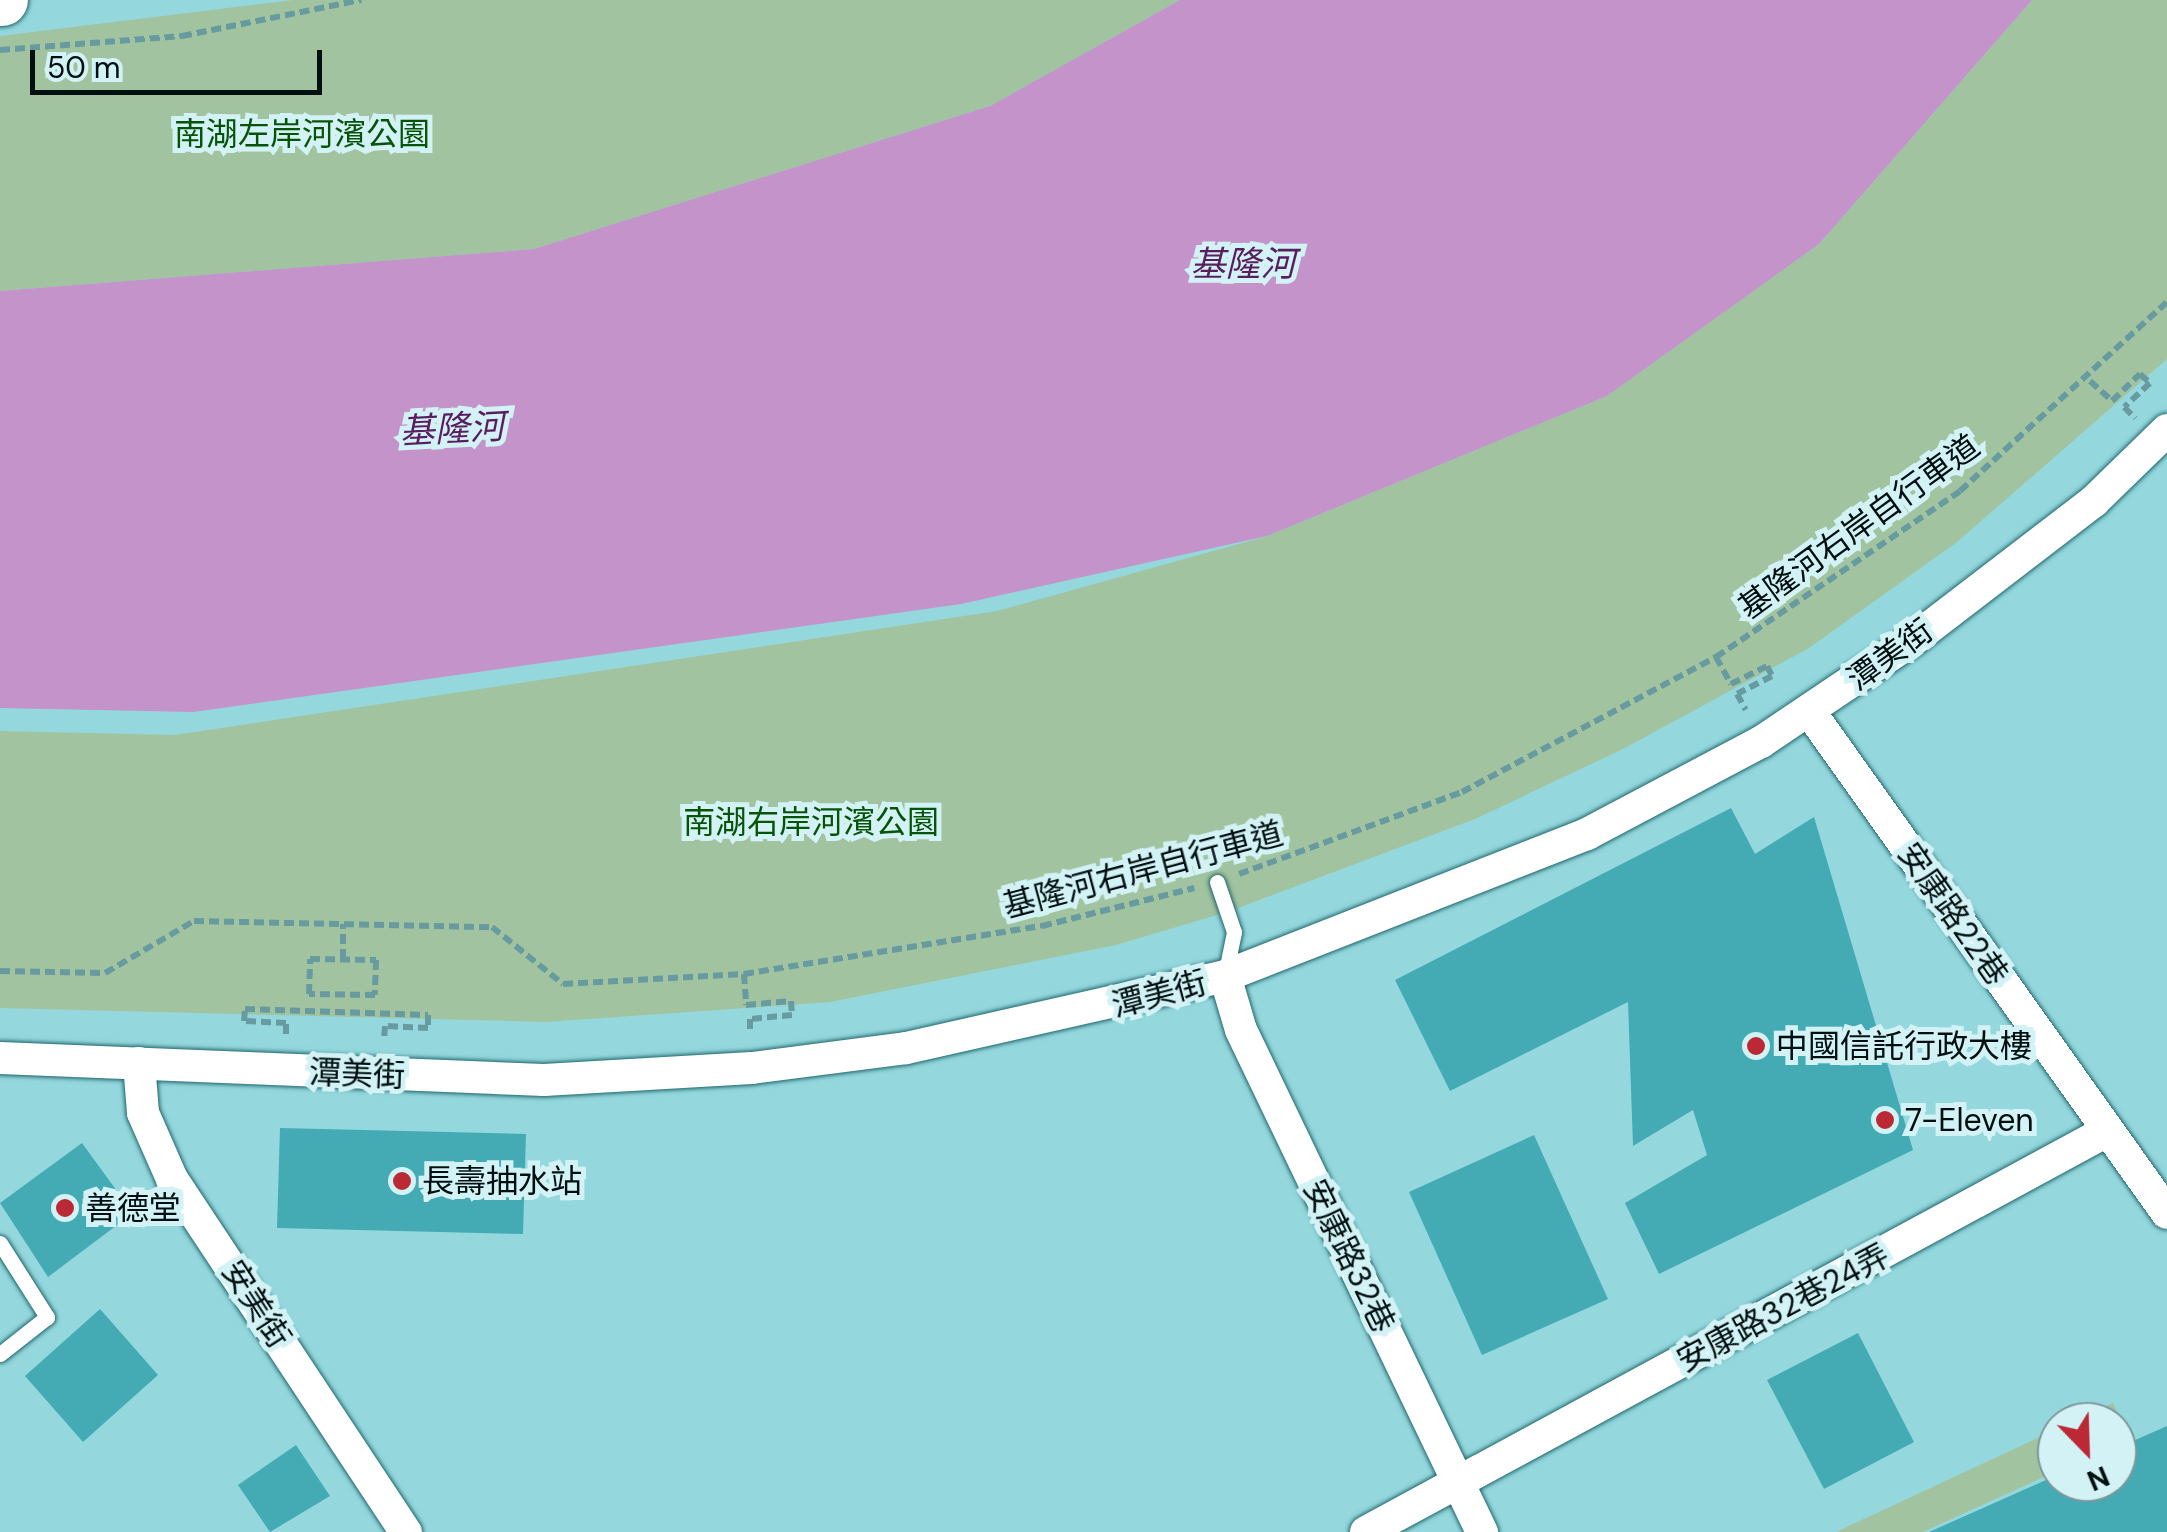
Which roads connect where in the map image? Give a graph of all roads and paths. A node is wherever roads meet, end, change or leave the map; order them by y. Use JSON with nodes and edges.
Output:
{"nodes":[{"id":1,"x":361,"y":0,"type":"edge"},
{"id":2,"x":0,"y":50,"type":"edge"},
{"id":3,"x":2167,"y":302,"type":"edge"},
{"id":4,"x":2090,"y":380,"type":"junction"},
{"id":5,"x":2124,"y":407,"type":"dead end"},
{"id":6,"x":2167,"y":430,"type":"edge"},
{"id":7,"x":1716,"y":657,"type":"junction"},
{"id":8,"x":1747,"y":711,"type":"dead end"},
{"id":9,"x":1810,"y":712,"type":"junction"},
{"id":10,"x":1217,"y":882,"type":"junction"},
{"id":11,"x":343,"y":924,"type":"junction"},
{"id":12,"x":343,"y":960,"type":"junction"},
{"id":13,"x":0,"y":972,"type":"edge"},
{"id":14,"x":744,"y":974,"type":"junction"},
{"id":15,"x":1226,"y":976,"type":"junction"},
{"id":16,"x":342,"y":994,"type":"junction"},
{"id":17,"x":341,"y":1012,"type":"junction"},
{"id":18,"x":750,"y":1033,"type":"dead end"},
{"id":19,"x":286,"y":1037,"type":"dead end"},
{"id":20,"x":384,"y":1041,"type":"dead end"},
{"id":21,"x":0,"y":1058,"type":"edge"},
{"id":22,"x":139,"y":1063,"type":"junction"},
{"id":23,"x":2106,"y":1131,"type":"junction"},
{"id":24,"x":2167,"y":1213,"type":"edge"},
{"id":25,"x":0,"y":1243,"type":"edge"},
{"id":26,"x":0,"y":1354,"type":"edge"},
{"id":27,"x":1456,"y":1478,"type":"junction"},
{"id":28,"x":406,"y":1532,"type":"edge"},
{"id":29,"x":1366,"y":1532,"type":"edge"},
{"id":30,"x":1482,"y":1532,"type":"edge"}],
"edges":[{"from":1,"to":2,"type":"path"},
{"from":3,"to":4,"type":"path","name":"基隆河右岸自行車道"},
{"from":4,"to":5,"type":"path"},
{"from":4,"to":7,"type":"path","name":"基隆河右岸自行車道"},
{"from":6,"to":9,"type":"street","name":"潭美街"},
{"from":7,"to":8,"type":"path"},
{"from":7,"to":10,"type":"path","name":"基隆河右岸自行車道"},
{"from":9,"to":15,"type":"street","name":"潭美街"},
{"from":9,"to":23,"type":"street","name":"安康路22巷"},
{"from":10,"to":14,"type":"path","name":"基隆河右岸自行車道"},
{"from":10,"to":15,"type":"lane"},
{"from":11,"to":12,"type":"path"},
{"from":11,"to":13,"type":"path","name":"基隆河右岸自行車道"},
{"from":11,"to":14,"type":"path","name":"基隆河右岸自行車道"},
{"from":12,"to":16,"type":"path"},
{"from":12,"to":16,"type":"path"},
{"from":14,"to":18,"type":"path"},
{"from":15,"to":22,"type":"street","name":"潭美街"},
{"from":15,"to":27,"type":"street","name":"安康路32巷"},
{"from":16,"to":17,"type":"path"},
{"from":17,"to":19,"type":"path"},
{"from":17,"to":20,"type":"path"},
{"from":21,"to":22,"type":"street","name":"潭美街"},
{"from":22,"to":28,"type":"street","name":"安美街"},
{"from":23,"to":24,"type":"street","name":"安康路22巷"},
{"from":23,"to":27,"type":"street","name":"安康路32巷24弄"},
{"from":25,"to":26,"type":"lane"},
{"from":27,"to":29,"type":"street","name":"安康路32巷24弄"},
{"from":27,"to":30,"type":"street","name":"安康路32巷"}]}
